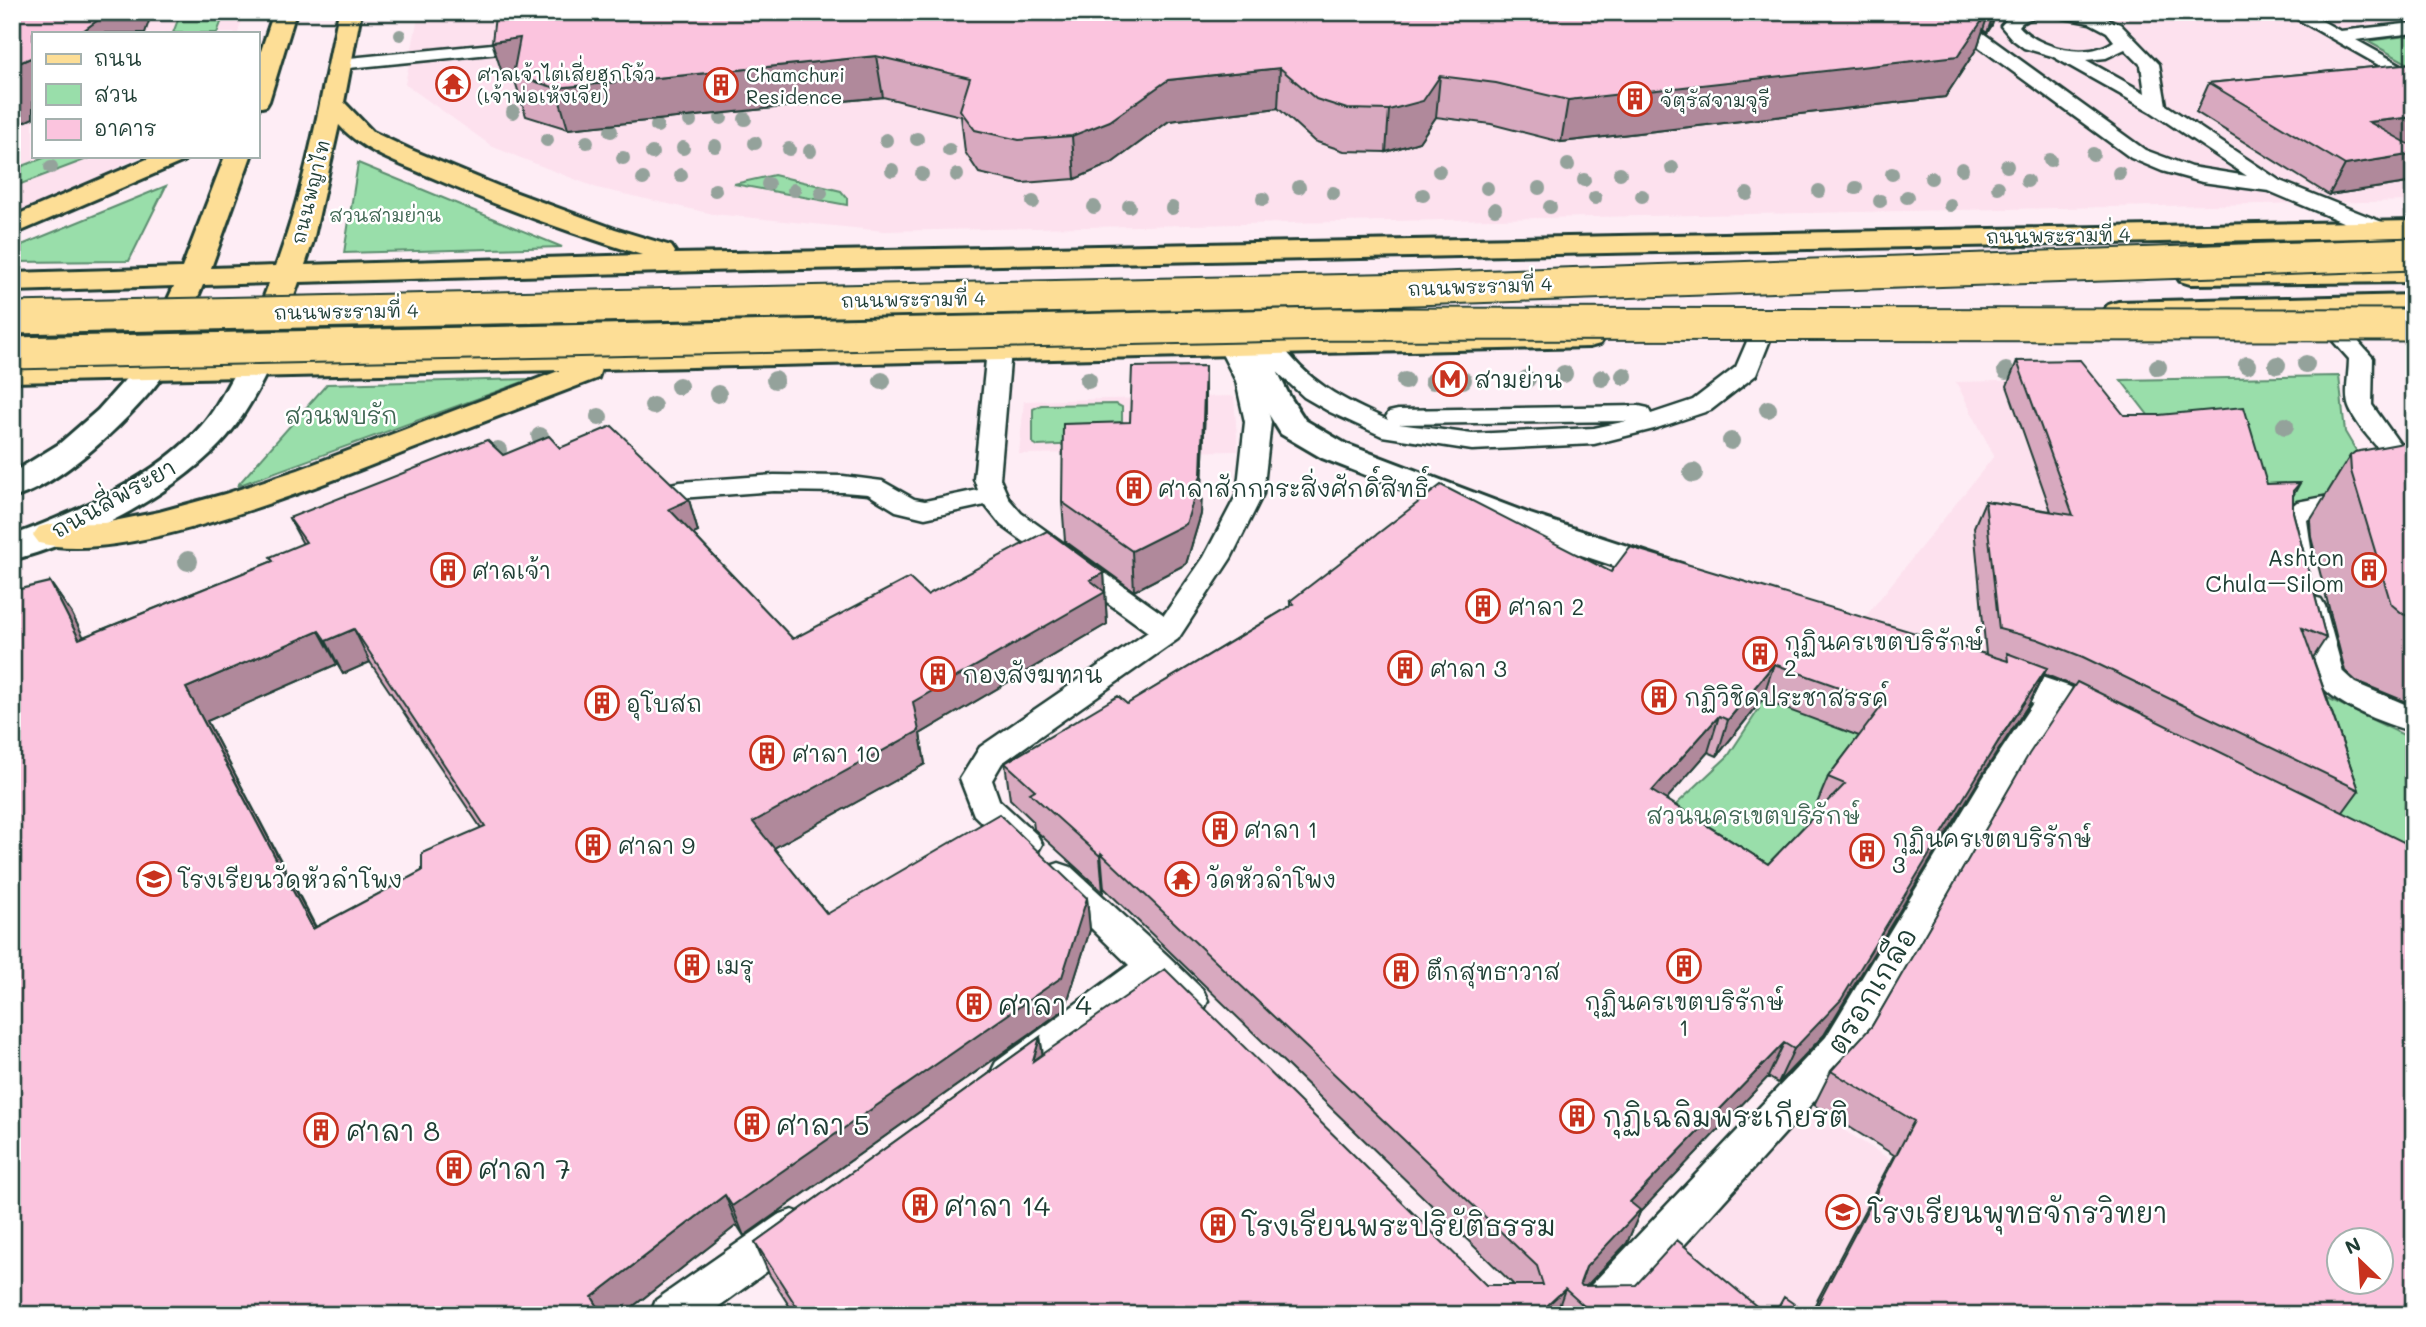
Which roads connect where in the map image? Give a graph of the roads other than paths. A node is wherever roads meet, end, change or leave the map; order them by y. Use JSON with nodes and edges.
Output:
{"nodes":[{"id":1,"x":285,"y":12,"type":"edge"},
{"id":2,"x":350,"y":12,"type":"edge"},
{"id":3,"x":2034,"y":12,"type":"edge"},
{"id":4,"x":2059,"y":12,"type":"edge"},
{"id":5,"x":2090,"y":12,"type":"edge"},
{"id":6,"x":2293,"y":12,"type":"edge"},
{"id":7,"x":2414,"y":28,"type":"edge"},
{"id":8,"x":2117,"y":31,"type":"junction"},
{"id":9,"x":1970,"y":32,"type":"edge"},
{"id":10,"x":2338,"y":37,"type":"junction"},
{"id":11,"x":555,"y":43,"type":"edge"},
{"id":12,"x":2055,"y":51,"type":"junction"},
{"id":13,"x":339,"y":64,"type":"junction"},
{"id":14,"x":2414,"y":79,"type":"edge"},
{"id":15,"x":259,"y":95,"type":"edge"},
{"id":16,"x":332,"y":103,"type":"junction"},
{"id":17,"x":2157,"y":107,"type":"junction"},
{"id":18,"x":171,"y":158,"type":"edge"},
{"id":19,"x":237,"y":158,"type":"edge"},
{"id":20,"x":2273,"y":185,"type":"junction"},
{"id":21,"x":12,"y":227,"type":"edge"},
{"id":22,"x":2379,"y":229,"type":"junction"},
{"id":23,"x":2414,"y":229,"type":"edge"},
{"id":24,"x":1366,"y":249,"type":"junction"},
{"id":25,"x":2414,"y":254,"type":"edge"},
{"id":26,"x":702,"y":262,"type":"junction"},
{"id":27,"x":2414,"y":273,"type":"edge"},
{"id":28,"x":288,"y":274,"type":"junction"},
{"id":29,"x":193,"y":277,"type":"junction"},
{"id":30,"x":12,"y":282,"type":"edge"},
{"id":31,"x":2414,"y":304,"type":"edge"},
{"id":32,"x":12,"y":318,"type":"edge"},
{"id":33,"x":2414,"y":323,"type":"edge"},
{"id":34,"x":2330,"y":324,"type":"junction"},
{"id":35,"x":2274,"y":325,"type":"junction"},
{"id":36,"x":1760,"y":335,"type":"junction"},
{"id":37,"x":1389,"y":342,"type":"junction"},
{"id":38,"x":1249,"y":345,"type":"junction"},
{"id":39,"x":999,"y":351,"type":"junction"},
{"id":40,"x":12,"y":353,"type":"edge"},
{"id":41,"x":615,"y":360,"type":"junction"},
{"id":42,"x":253,"y":368,"type":"junction"},
{"id":43,"x":150,"y":370,"type":"junction"},
{"id":44,"x":12,"y":373,"type":"edge"},
{"id":45,"x":2414,"y":467,"type":"edge"},
{"id":46,"x":12,"y":488,"type":"edge"},
{"id":47,"x":2414,"y":488,"type":"edge"},
{"id":48,"x":680,"y":490,"type":"edge"},
{"id":49,"x":993,"y":494,"type":"junction"},
{"id":50,"x":51,"y":535,"type":"junction"},
{"id":51,"x":12,"y":549,"type":"edge"},
{"id":52,"x":1705,"y":584,"type":"edge"},
{"id":53,"x":1168,"y":632,"type":"junction"},
{"id":54,"x":1959,"y":664,"type":"edge"},
{"id":55,"x":2054,"y":696,"type":"junction"},
{"id":56,"x":2414,"y":721,"type":"edge"},
{"id":57,"x":2142,"y":739,"type":"edge"},
{"id":58,"x":1155,"y":966,"type":"junction"},
{"id":59,"x":1214,"y":1024,"type":"edge"},
{"id":60,"x":980,"y":1096,"type":"edge"},
{"id":61,"x":822,"y":1208,"type":"edge"},
{"id":62,"x":671,"y":1315,"type":"edge"},
{"id":63,"x":1592,"y":1315,"type":"edge"}],
"edges":[{"from":1,"to":15,"type":"main road"},
{"from":2,"to":13,"type":"main road","name":"ถนนพญาไท"},
{"from":3,"to":12,"type":"lane"},
{"from":4,"to":8,"type":"lane"},
{"from":5,"to":8,"type":"lane"},
{"from":6,"to":10,"type":"lane"},
{"from":7,"to":10,"type":"lane"},
{"from":8,"to":12,"type":"lane"},
{"from":8,"to":17,"type":"lane"},
{"from":9,"to":20,"type":"lane"},
{"from":10,"to":14,"type":"lane"},
{"from":11,"to":13,"type":"lane"},
{"from":12,"to":17,"type":"lane"},
{"from":13,"to":16,"type":"main road","name":"ถนนพญาไท"},
{"from":16,"to":26,"type":"main road"},
{"from":16,"to":28,"type":"main road","name":"ถนนพญาไท"},
{"from":17,"to":20,"type":"lane"},
{"from":18,"to":21,"type":"main road"},
{"from":19,"to":29,"type":"main road"},
{"from":20,"to":22,"type":"lane"},
{"from":22,"to":23,"type":"main road","name":"ถนนพระรามที่ 4"},
{"from":22,"to":24,"type":"main road","name":"ถนนพระรามที่ 4"},
{"from":24,"to":26,"type":"main road","name":"ถนนพระรามที่ 4"},
{"from":24,"to":27,"type":"main road","name":"ถนนพระรามที่ 4"},
{"from":25,"to":32,"type":"main road","name":"ถนนพระรามที่ 4","bridge":true},
{"from":26,"to":28,"type":"main road","name":"ถนนพระรามที่ 4"},
{"from":28,"to":29,"type":"main road","name":"ถนนพระรามที่ 4"},
{"from":28,"to":42,"type":"main road","name":"ถนนพญาไท"},
{"from":29,"to":30,"type":"main road","name":"ถนนพระรามที่ 4"},
{"from":29,"to":43,"type":"main road"},
{"from":31,"to":37,"type":"main road","name":"ถนนพระรามที่ 4"},
{"from":33,"to":34,"type":"main road","name":"ถนนพระรามที่ 4"},
{"from":33,"to":35,"type":"main road","name":"ถนนพระรามที่ 4","bridge":true},
{"from":34,"to":35,"type":"main road","name":"ถนนพระรามที่ 4"},
{"from":34,"to":45,"type":"lane"},
{"from":35,"to":36,"type":"main road","name":"ถนนพระรามที่ 4"},
{"from":35,"to":40,"type":"main road","name":"ถนนพระรามที่ 4","bridge":true},
{"from":36,"to":37,"type":"main road","name":"ถนนพระรามที่ 4"},
{"from":36,"to":38,"type":"lane"},
{"from":37,"to":38,"type":"main road","name":"ถนนพระรามที่ 4"},
{"from":38,"to":39,"type":"main road","name":"ถนนพระรามที่ 4"},
{"from":38,"to":52,"type":"street"},
{"from":38,"to":53,"type":"lane"},
{"from":39,"to":41,"type":"main road","name":"ถนนพระรามที่ 4"},
{"from":39,"to":49,"type":"lane"},
{"from":41,"to":42,"type":"main road","name":"ถนนพระรามที่ 4"},
{"from":41,"to":50,"type":"main road"},
{"from":42,"to":43,"type":"main road","name":"ถนนพระรามที่ 4"},
{"from":42,"to":50,"type":"street","name":"ถนนสี่พระยา"},
{"from":43,"to":44,"type":"main road","name":"ถนนพระรามที่ 4"},
{"from":43,"to":46,"type":"street"},
{"from":47,"to":56,"type":"lane"},
{"from":48,"to":49,"type":"lane"},
{"from":49,"to":53,"type":"lane"},
{"from":50,"to":51,"type":"street","name":"ถนนสี่พระยา"},
{"from":53,"to":58,"type":"lane"},
{"from":54,"to":55,"type":"street"},
{"from":55,"to":57,"type":"street"},
{"from":55,"to":63,"type":"lane","name":"ตรอกเกลือ"},
{"from":58,"to":59,"type":"lane"},
{"from":58,"to":60,"type":"lane"},
{"from":61,"to":62,"type":"lane"}]}
